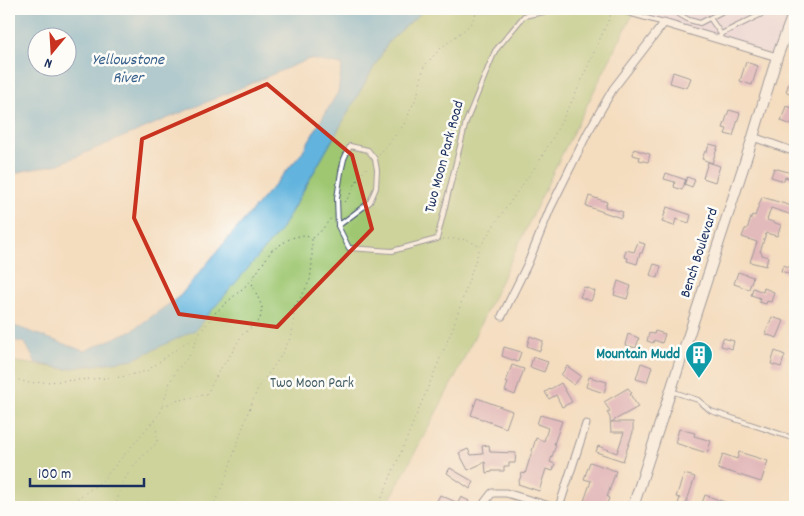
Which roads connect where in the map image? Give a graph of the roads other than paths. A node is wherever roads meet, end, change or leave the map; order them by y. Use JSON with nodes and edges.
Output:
{"nodes":[{"id":1,"x":558,"y":9,"type":"edge"},
{"id":2,"x":614,"y":9,"type":"edge"},
{"id":3,"x":670,"y":9,"type":"edge"},
{"id":4,"x":728,"y":9,"type":"edge"},
{"id":5,"x":772,"y":9,"type":"edge"},
{"id":6,"x":795,"y":9,"type":"edge"},
{"id":7,"x":710,"y":18,"type":"junction"},
{"id":8,"x":664,"y":23,"type":"junction"},
{"id":9,"x":720,"y":36,"type":"junction"},
{"id":10,"x":777,"y":57,"type":"junction"},
{"id":11,"x":753,"y":137,"type":"junction"},
{"id":12,"x":795,"y":152,"type":"edge"},
{"id":13,"x":338,"y":226,"type":"junction"},
{"id":14,"x":502,"y":316,"type":"dead end"},
{"id":15,"x":671,"y":391,"type":"junction"},
{"id":16,"x":586,"y":424,"type":"dead end"},
{"id":17,"x":795,"y":439,"type":"edge"},
{"id":18,"x":483,"y":507,"type":"edge"},
{"id":19,"x":553,"y":507,"type":"edge"},
{"id":20,"x":559,"y":507,"type":"edge"},
{"id":21,"x":634,"y":507,"type":"edge"}],
"edges":[{"from":1,"to":13,"type":"lane","name":"Two Moon Park Road"},
{"from":2,"to":8,"type":"lane"},
{"from":3,"to":7,"type":"lane"},
{"from":4,"to":7,"type":"lane"},
{"from":5,"to":9,"type":"lane"},
{"from":6,"to":10,"type":"main road","name":"Bench Boulevard"},
{"from":7,"to":9,"type":"lane"},
{"from":8,"to":9,"type":"street"},
{"from":8,"to":14,"type":"street"},
{"from":9,"to":10,"type":"street"},
{"from":10,"to":11,"type":"main road","name":"Bench Boulevard"},
{"from":11,"to":12,"type":"street"},
{"from":11,"to":15,"type":"main road","name":"Bench Boulevard"},
{"from":13,"to":13,"type":"lane"},
{"from":15,"to":17,"type":"lane"},
{"from":15,"to":21,"type":"main road","name":"Bench Boulevard"},
{"from":16,"to":20,"type":"street"},
{"from":18,"to":19,"type":"street"}]}
